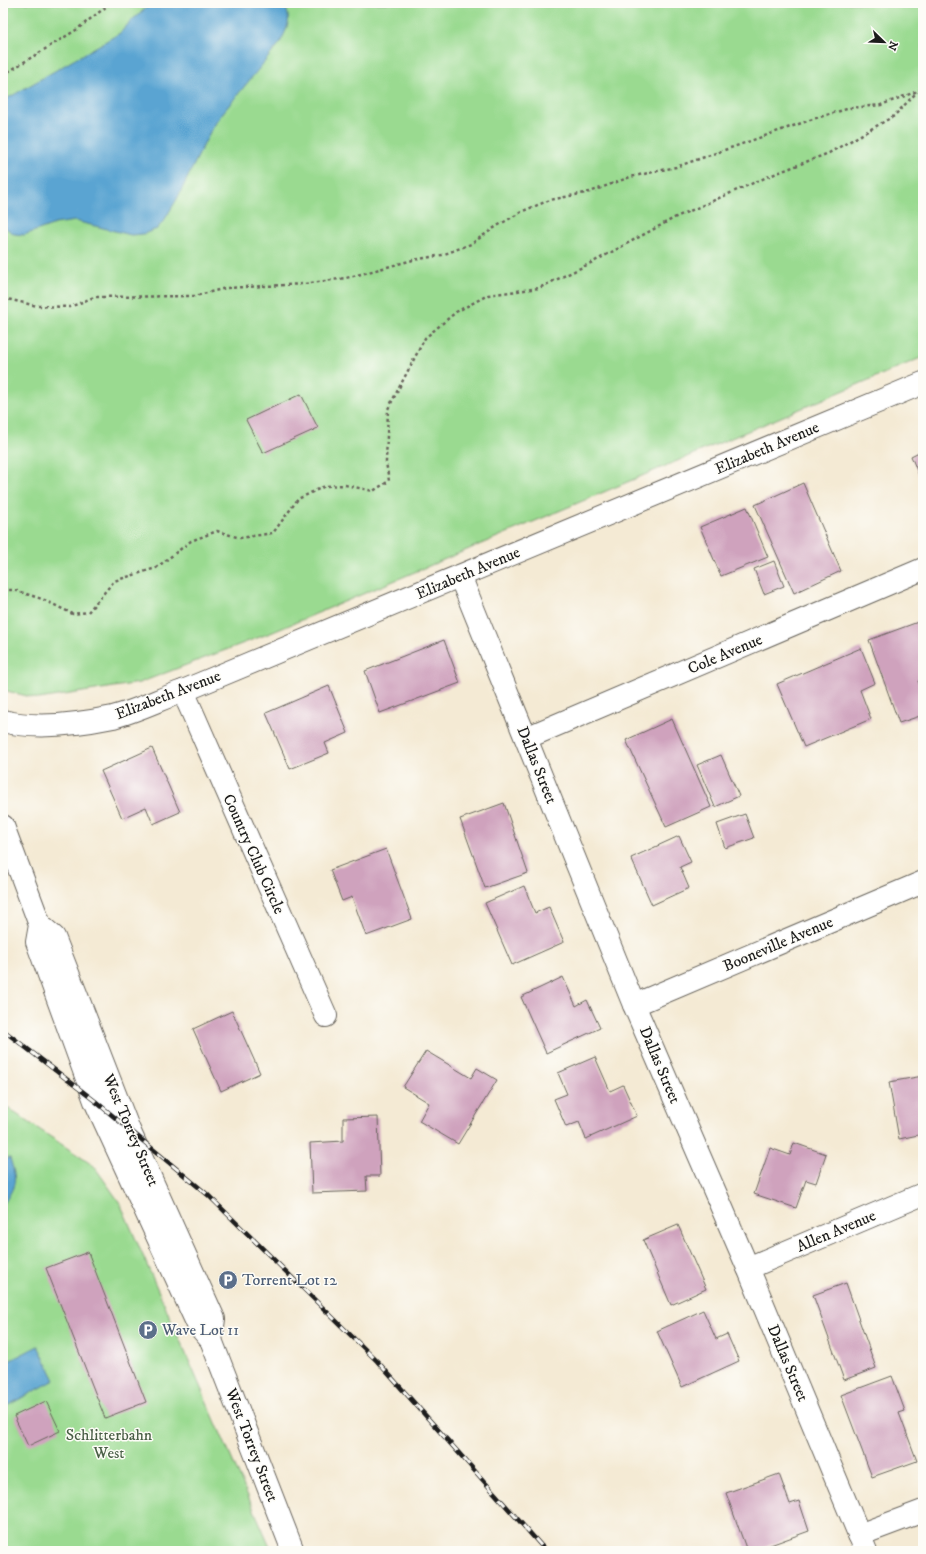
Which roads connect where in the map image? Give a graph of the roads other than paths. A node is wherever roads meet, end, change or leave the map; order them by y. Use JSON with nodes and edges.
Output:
{"nodes":[{"id":1,"x":923,"y":383,"type":"edge"},
{"id":2,"x":923,"y":569,"type":"edge"},
{"id":3,"x":460,"y":576,"type":"junction"},
{"id":4,"x":183,"y":691,"type":"junction"},
{"id":5,"x":3,"y":721,"type":"edge"},
{"id":6,"x":526,"y":738,"type":"junction"},
{"id":7,"x":3,"y":826,"type":"edge"},
{"id":8,"x":923,"y":882,"type":"edge"},
{"id":9,"x":634,"y":1005,"type":"junction"},
{"id":10,"x":326,"y":1016,"type":"dead end"},
{"id":11,"x":923,"y":1194,"type":"edge"},
{"id":12,"x":748,"y":1268,"type":"junction"},
{"id":13,"x":923,"y":1511,"type":"edge"},
{"id":14,"x":863,"y":1543,"type":"edge"},
{"id":15,"x":293,"y":1551,"type":"edge"}],
"edges":[{"from":1,"to":3,"type":"street","name":"Elizabeth Avenue"},
{"from":2,"to":6,"type":"street","name":"Cole Avenue"},
{"from":3,"to":4,"type":"street","name":"Elizabeth Avenue"},
{"from":3,"to":6,"type":"street","name":"Dallas Street"},
{"from":4,"to":5,"type":"street","name":"Elizabeth Avenue"},
{"from":4,"to":10,"type":"street","name":"Country Club Circle"},
{"from":6,"to":9,"type":"street","name":"Dallas Street"},
{"from":7,"to":15,"type":"street","name":"West Torrey Street"},
{"from":8,"to":9,"type":"street","name":"Booneville Avenue"},
{"from":9,"to":12,"type":"street","name":"Dallas Street"},
{"from":11,"to":12,"type":"street","name":"Allen Avenue"},
{"from":12,"to":14,"type":"street","name":"Dallas Street"},
{"from":13,"to":14,"type":"street"}]}
